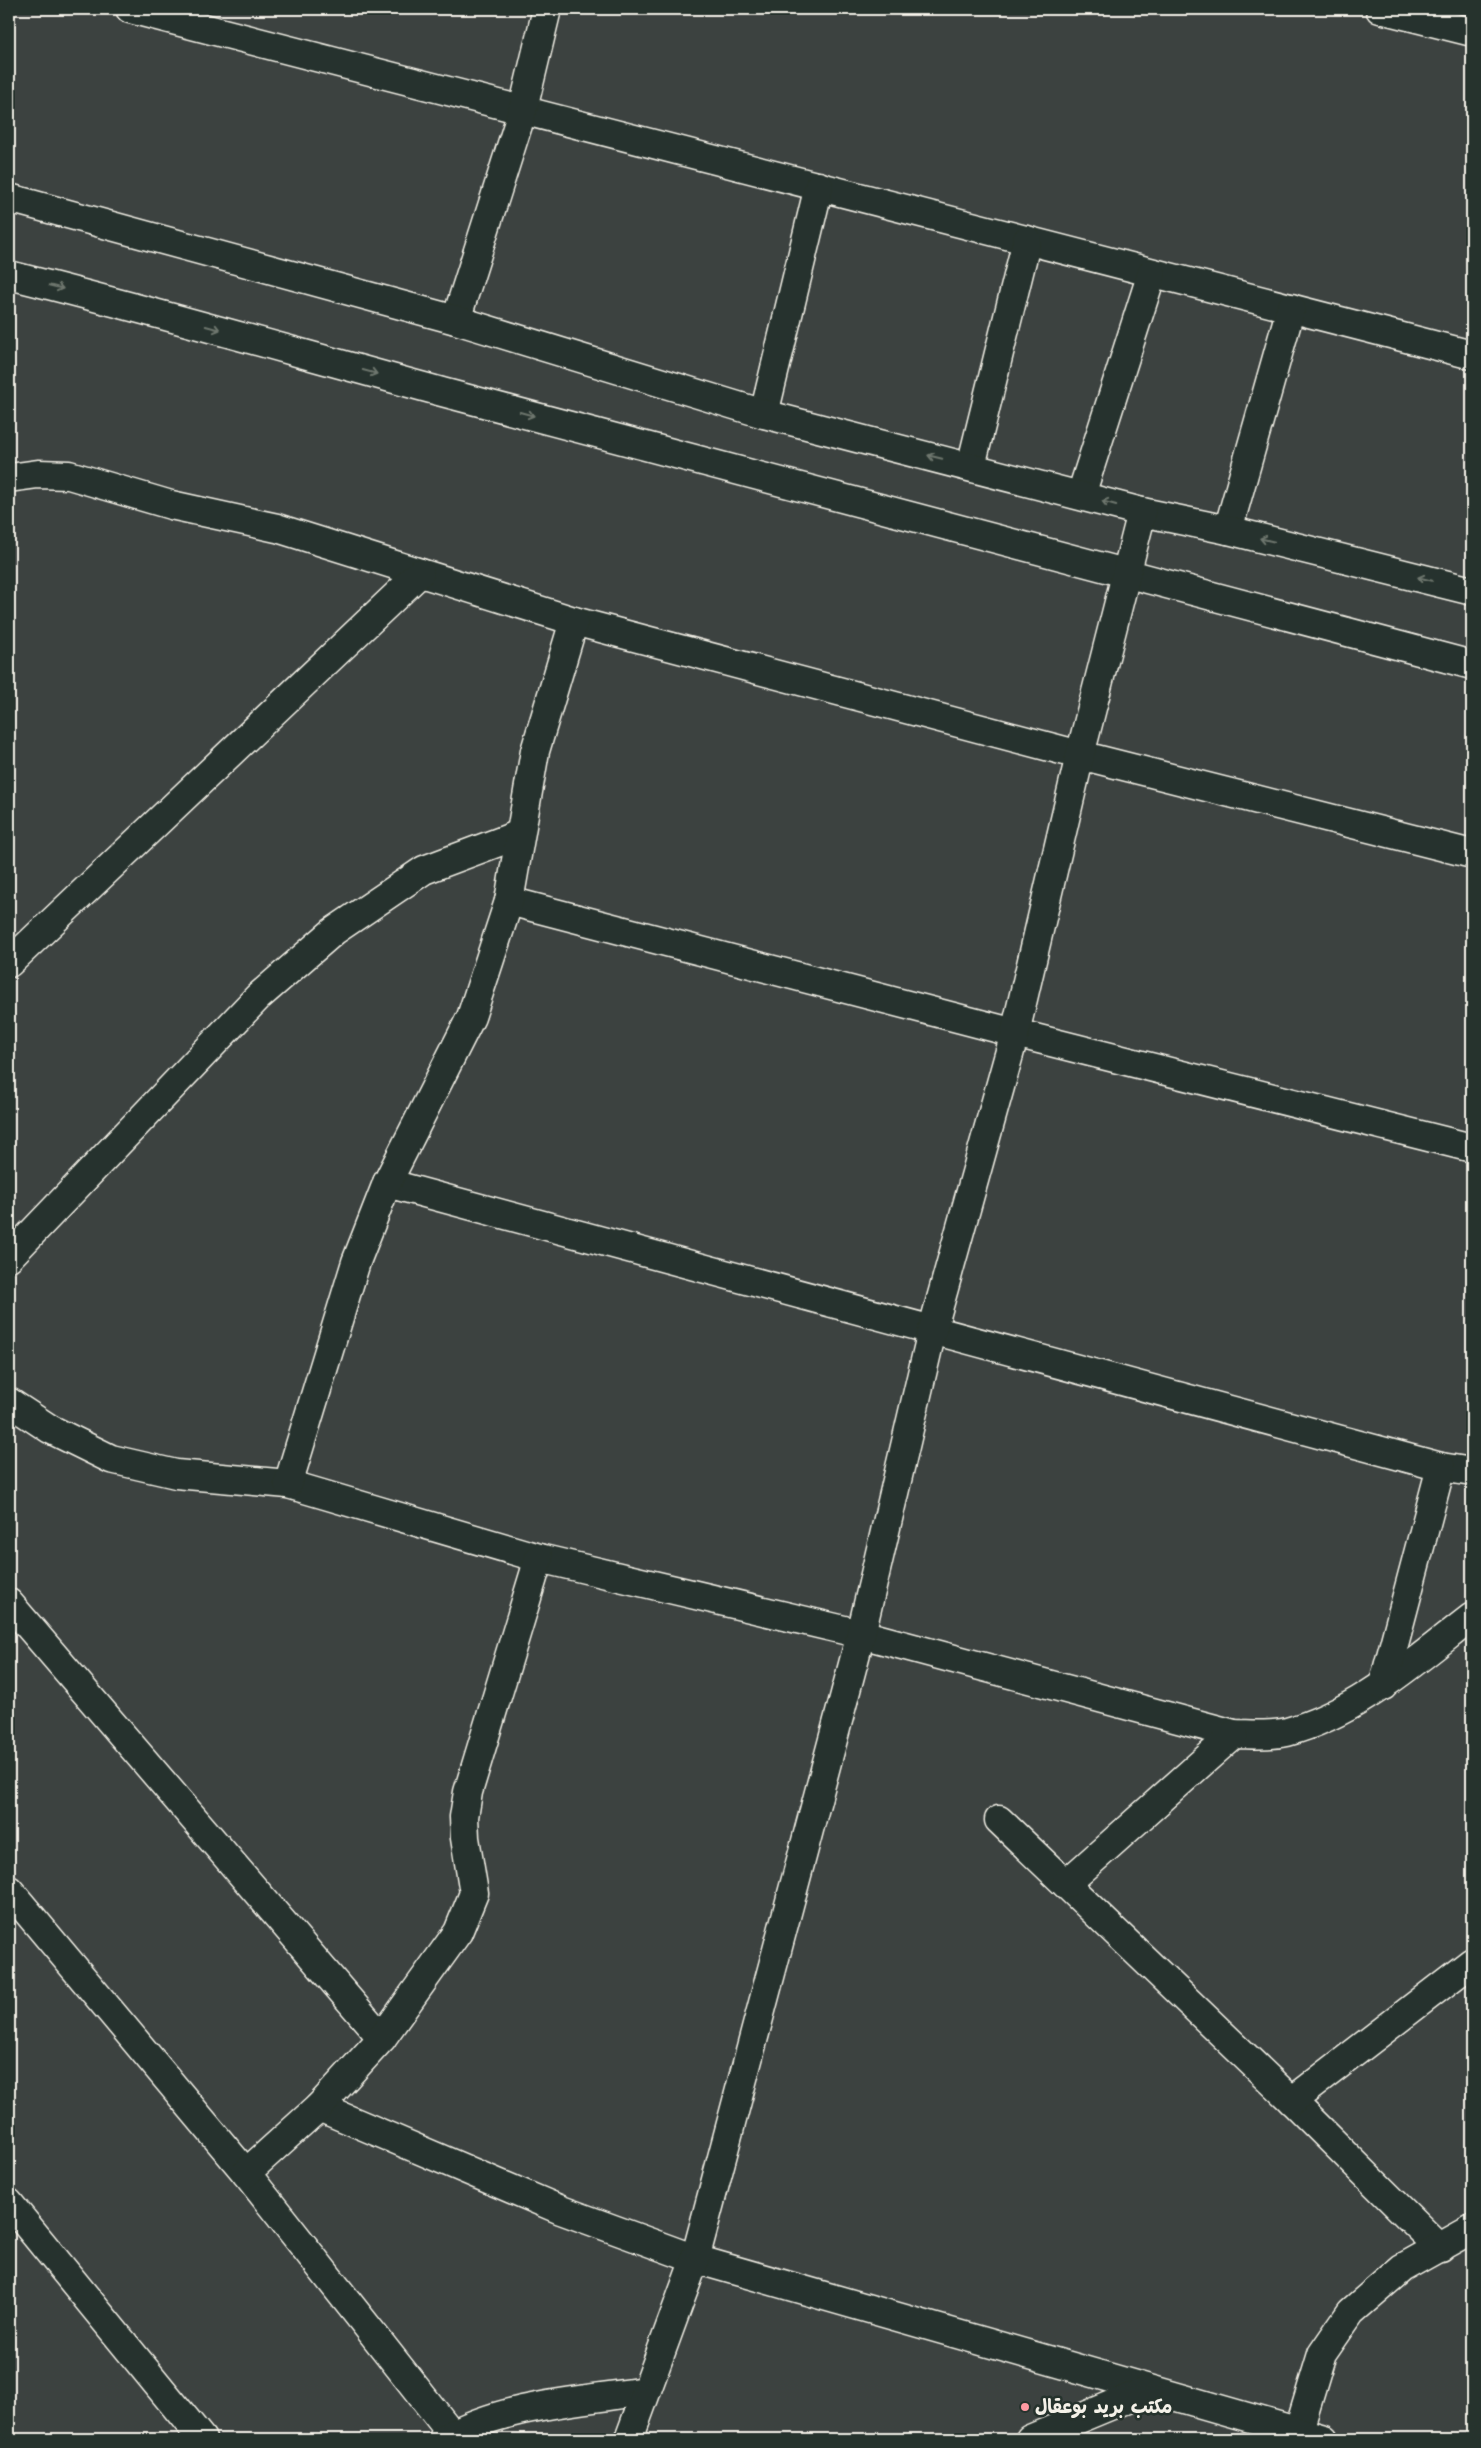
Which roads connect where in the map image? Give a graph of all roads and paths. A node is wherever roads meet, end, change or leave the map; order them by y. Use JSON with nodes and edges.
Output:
{"nodes":[{"id":1,"x":130,"y":9,"type":"edge"},
{"id":2,"x":548,"y":9,"type":"edge"},
{"id":3,"x":1380,"y":9,"type":"edge"},
{"id":4,"x":1472,"y":32,"type":"edge"},
{"id":5,"x":523,"y":109,"type":"junction"},
{"id":6,"x":819,"y":186,"type":"junction"},
{"id":7,"x":9,"y":198,"type":"edge"},
{"id":8,"x":1027,"y":240,"type":"junction"},
{"id":9,"x":1152,"y":273,"type":"junction"},
{"id":10,"x":9,"y":276,"type":"edge"},
{"id":11,"x":1291,"y":308,"type":"junction"},
{"id":12,"x":456,"y":320,"type":"junction"},
{"id":13,"x":1472,"y":355,"type":"edge"},
{"id":14,"x":764,"y":414,"type":"junction"},
{"id":15,"x":971,"y":466,"type":"junction"},
{"id":16,"x":9,"y":478,"type":"edge"},
{"id":17,"x":1081,"y":495,"type":"junction"},
{"id":18,"x":1142,"y":512,"type":"junction"},
{"id":19,"x":1228,"y":530,"type":"junction"},
{"id":20,"x":1126,"y":571,"type":"junction"},
{"id":21,"x":420,"y":572,"type":"junction"},
{"id":22,"x":1472,"y":591,"type":"edge"},
{"id":23,"x":574,"y":621,"type":"junction"},
{"id":24,"x":1472,"y":665,"type":"edge"},
{"id":25,"x":1080,"y":755,"type":"junction"},
{"id":26,"x":520,"y":834,"type":"junction"},
{"id":27,"x":1472,"y":854,"type":"edge"},
{"id":28,"x":509,"y":901,"type":"junction"},
{"id":29,"x":9,"y":963,"type":"edge"},
{"id":30,"x":1015,"y":1033,"type":"junction"},
{"id":31,"x":1472,"y":1148,"type":"edge"},
{"id":32,"x":387,"y":1184,"type":"junction"},
{"id":33,"x":9,"y":1257,"type":"edge"},
{"id":34,"x":932,"y":1331,"type":"junction"},
{"id":35,"x":9,"y":1402,"type":"edge"},
{"id":36,"x":1440,"y":1467,"type":"junction"},
{"id":37,"x":1472,"y":1472,"type":"edge"},
{"id":38,"x":288,"y":1484,"type":"junction"},
{"id":39,"x":539,"y":1558,"type":"junction"},
{"id":40,"x":9,"y":1603,"type":"edge"},
{"id":41,"x":1472,"y":1617,"type":"edge"},
{"id":42,"x":861,"y":1634,"type":"junction"},
{"id":43,"x":1383,"y":1686,"type":"junction"},
{"id":44,"x":1234,"y":1734,"type":"junction"},
{"id":45,"x":999,"y":1820,"type":"dead end"},
{"id":46,"x":1066,"y":1884,"type":"junction"},
{"id":47,"x":9,"y":1890,"type":"edge"},
{"id":48,"x":1472,"y":1962,"type":"edge"},
{"id":49,"x":382,"y":2038,"type":"junction"},
{"id":50,"x":1292,"y":2101,"type":"junction"},
{"id":51,"x":319,"y":2106,"type":"junction"},
{"id":52,"x":246,"y":2173,"type":"junction"},
{"id":53,"x":9,"y":2203,"type":"edge"},
{"id":54,"x":1472,"y":2230,"type":"edge"},
{"id":55,"x":1440,"y":2248,"type":"junction"},
{"id":56,"x":695,"y":2259,"type":"junction"},
{"id":57,"x":1148,"y":2390,"type":"junction"},
{"id":58,"x":645,"y":2391,"type":"junction"},
{"id":59,"x":1298,"y":2433,"type":"junction"},
{"id":60,"x":447,"y":2437,"type":"edge"},
{"id":61,"x":202,"y":2439,"type":"edge"},
{"id":62,"x":629,"y":2439,"type":"edge"},
{"id":63,"x":1030,"y":2439,"type":"edge"},
{"id":64,"x":1324,"y":2439,"type":"edge"}],
"edges":[{"from":1,"to":5,"type":"street"},
{"from":2,"to":5,"type":"street"},
{"from":3,"to":4,"type":"street"},
{"from":5,"to":6,"type":"street"},
{"from":5,"to":12,"type":"street"},
{"from":6,"to":8,"type":"street"},
{"from":6,"to":14,"type":"street"},
{"from":7,"to":12,"type":"street"},
{"from":8,"to":9,"type":"street"},
{"from":8,"to":15,"type":"street"},
{"from":9,"to":11,"type":"street"},
{"from":9,"to":17,"type":"street"},
{"from":10,"to":20,"type":"street","one_way":true},
{"from":11,"to":13,"type":"street"},
{"from":11,"to":19,"type":"street"},
{"from":12,"to":14,"type":"street"},
{"from":15,"to":14,"type":"street","one_way":true},
{"from":15,"to":17,"type":"street"},
{"from":16,"to":21,"type":"street"},
{"from":18,"to":17,"type":"street","one_way":true},
{"from":18,"to":19,"type":"street"},
{"from":18,"to":20,"type":"street"},
{"from":22,"to":19,"type":"street","one_way":true},
{"from":20,"to":24,"type":"street"},
{"from":20,"to":25,"type":"street"},
{"from":21,"to":23,"type":"street"},
{"from":21,"to":29,"type":"street"},
{"from":23,"to":25,"type":"street"},
{"from":23,"to":26,"type":"street"},
{"from":25,"to":27,"type":"street"},
{"from":25,"to":30,"type":"street"},
{"from":26,"to":28,"type":"street"},
{"from":26,"to":33,"type":"street"},
{"from":28,"to":30,"type":"street"},
{"from":28,"to":32,"type":"street"},
{"from":30,"to":31,"type":"street"},
{"from":30,"to":34,"type":"street"},
{"from":32,"to":34,"type":"street"},
{"from":32,"to":38,"type":"street"},
{"from":34,"to":36,"type":"street"},
{"from":34,"to":42,"type":"street"},
{"from":35,"to":38,"type":"street"},
{"from":36,"to":37,"type":"street"},
{"from":36,"to":43,"type":"street"},
{"from":38,"to":39,"type":"street"},
{"from":39,"to":42,"type":"street"},
{"from":39,"to":49,"type":"street"},
{"from":40,"to":49,"type":"street"},
{"from":41,"to":43,"type":"street"},
{"from":42,"to":44,"type":"street"},
{"from":42,"to":56,"type":"street"},
{"from":43,"to":44,"type":"street"},
{"from":44,"to":46,"type":"street"},
{"from":45,"to":46,"type":"street"},
{"from":46,"to":50,"type":"street"},
{"from":47,"to":52,"type":"street"},
{"from":48,"to":50,"type":"street"},
{"from":49,"to":51,"type":"street"},
{"from":50,"to":55,"type":"street"},
{"from":51,"to":52,"type":"street"},
{"from":51,"to":56,"type":"street"},
{"from":52,"to":60,"type":"street"},
{"from":53,"to":61,"type":"street"},
{"from":54,"to":55,"type":"street"},
{"from":55,"to":59,"type":"street"},
{"from":56,"to":57,"type":"street"},
{"from":56,"to":58,"type":"street"},
{"from":57,"to":59,"type":"street"},
{"from":57,"to":63,"type":"street"},
{"from":58,"to":60,"type":"street"},
{"from":58,"to":62,"type":"street"},
{"from":59,"to":64,"type":"street"}]}
